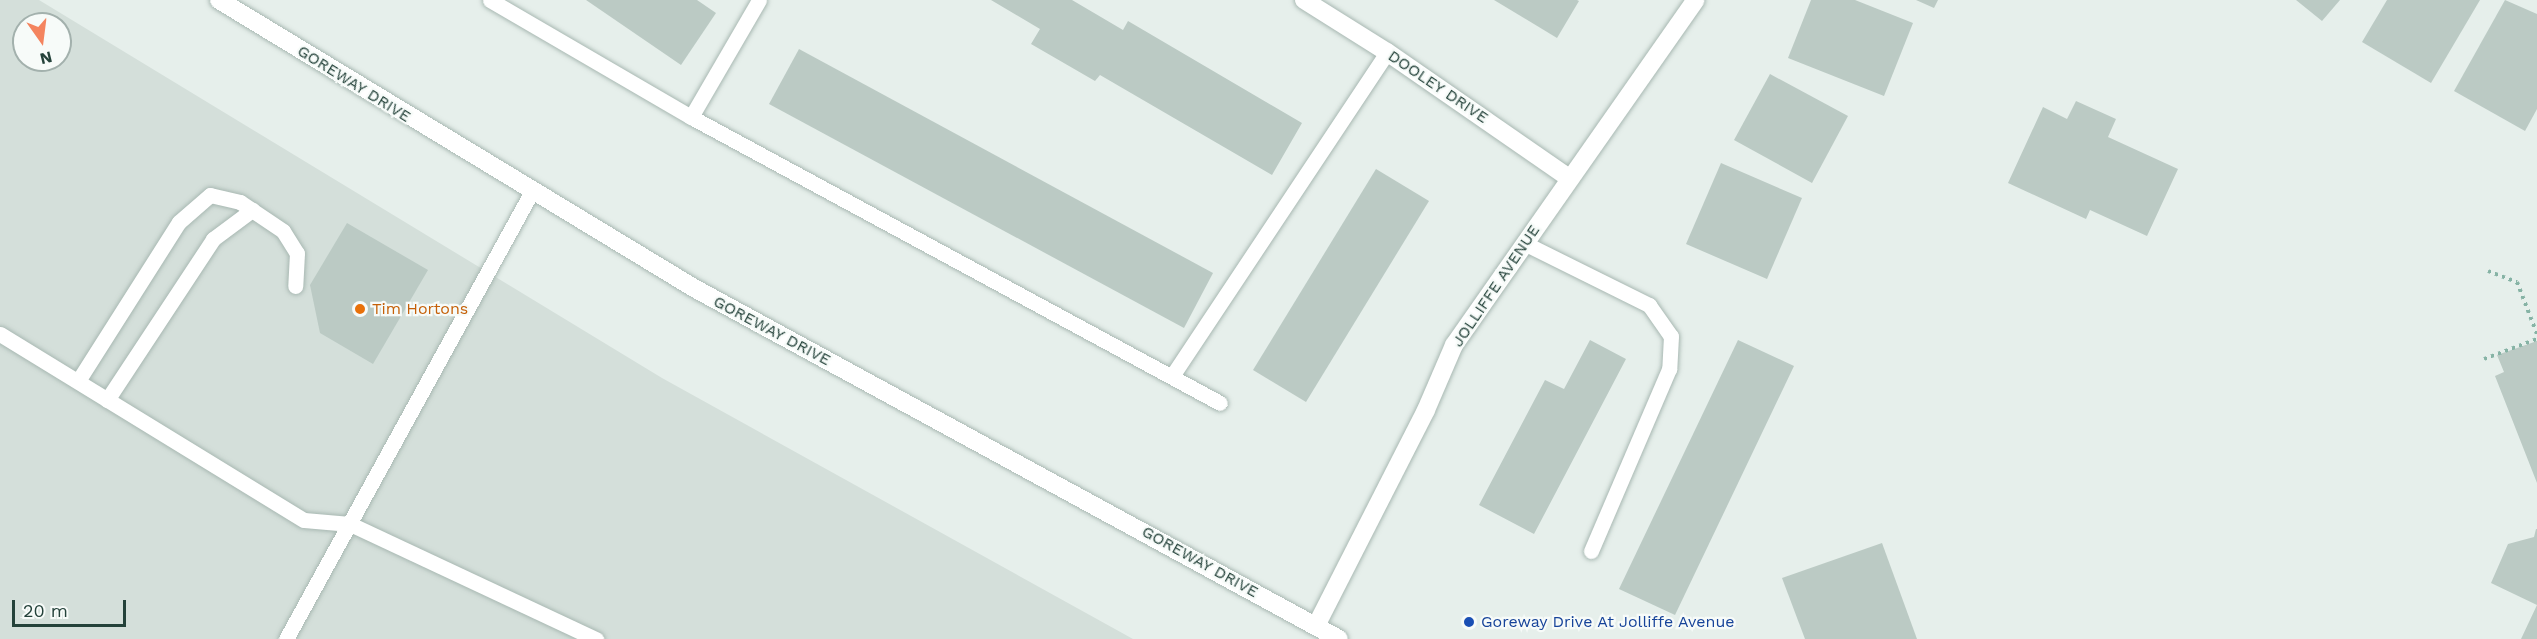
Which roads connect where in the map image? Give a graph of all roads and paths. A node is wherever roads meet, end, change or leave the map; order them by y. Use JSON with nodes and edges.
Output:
{"nodes":[{"id":1,"x":219,"y":0,"type":"edge"},
{"id":2,"x":490,"y":0,"type":"edge"},
{"id":3,"x":759,"y":0,"type":"edge"},
{"id":4,"x":1304,"y":0,"type":"edge"},
{"id":5,"x":1696,"y":0,"type":"edge"},
{"id":6,"x":1387,"y":52,"type":"junction"},
{"id":7,"x":691,"y":117,"type":"junction"},
{"id":8,"x":1569,"y":178,"type":"junction"},
{"id":9,"x":531,"y":193,"type":"junction"},
{"id":10,"x":252,"y":210,"type":"junction"},
{"id":11,"x":1524,"y":243,"type":"junction"},
{"id":12,"x":2488,"y":271,"type":"dead end"},
{"id":13,"x":295,"y":286,"type":"dead end"},
{"id":14,"x":0,"y":334,"type":"edge"},
{"id":15,"x":2537,"y":336,"type":"edge"},
{"id":16,"x":2484,"y":359,"type":"dead end"},
{"id":17,"x":1172,"y":376,"type":"junction"},
{"id":18,"x":78,"y":381,"type":"junction"},
{"id":19,"x":107,"y":400,"type":"junction"},
{"id":20,"x":1220,"y":403,"type":"dead end"},
{"id":21,"x":350,"y":524,"type":"junction"},
{"id":22,"x":1591,"y":551,"type":"dead end"},
{"id":23,"x":1313,"y":632,"type":"edge"},
{"id":24,"x":286,"y":639,"type":"edge"},
{"id":25,"x":596,"y":639,"type":"edge"},
{"id":26,"x":1339,"y":639,"type":"edge"}],
"edges":[{"from":1,"to":9,"type":"main road","name":"GOREWAY DRIVE"},
{"from":2,"to":7,"type":"lane"},
{"from":3,"to":7,"type":"lane"},
{"from":4,"to":6,"type":"main road","name":"DOOLEY DRIVE"},
{"from":5,"to":8,"type":"main road","name":"JOLLIFFE AVENUE"},
{"from":6,"to":8,"type":"main road","name":"DOOLEY DRIVE"},
{"from":6,"to":17,"type":"lane"},
{"from":7,"to":17,"type":"lane"},
{"from":8,"to":11,"type":"main road","name":"JOLLIFFE AVENUE"},
{"from":9,"to":21,"type":"lane"},
{"from":9,"to":23,"type":"main road","name":"GOREWAY DRIVE"},
{"from":10,"to":13,"type":"lane"},
{"from":10,"to":18,"type":"lane"},
{"from":10,"to":19,"type":"lane"},
{"from":11,"to":22,"type":"lane"},
{"from":11,"to":23,"type":"main road","name":"JOLLIFFE AVENUE"},
{"from":12,"to":15,"type":"path"},
{"from":14,"to":18,"type":"lane"},
{"from":15,"to":16,"type":"path"},
{"from":17,"to":20,"type":"lane"},
{"from":18,"to":19,"type":"lane"},
{"from":19,"to":21,"type":"lane"},
{"from":21,"to":24,"type":"lane"},
{"from":21,"to":25,"type":"lane"},
{"from":23,"to":26,"type":"main road","name":"GOREWAY DRIVE"}]}
